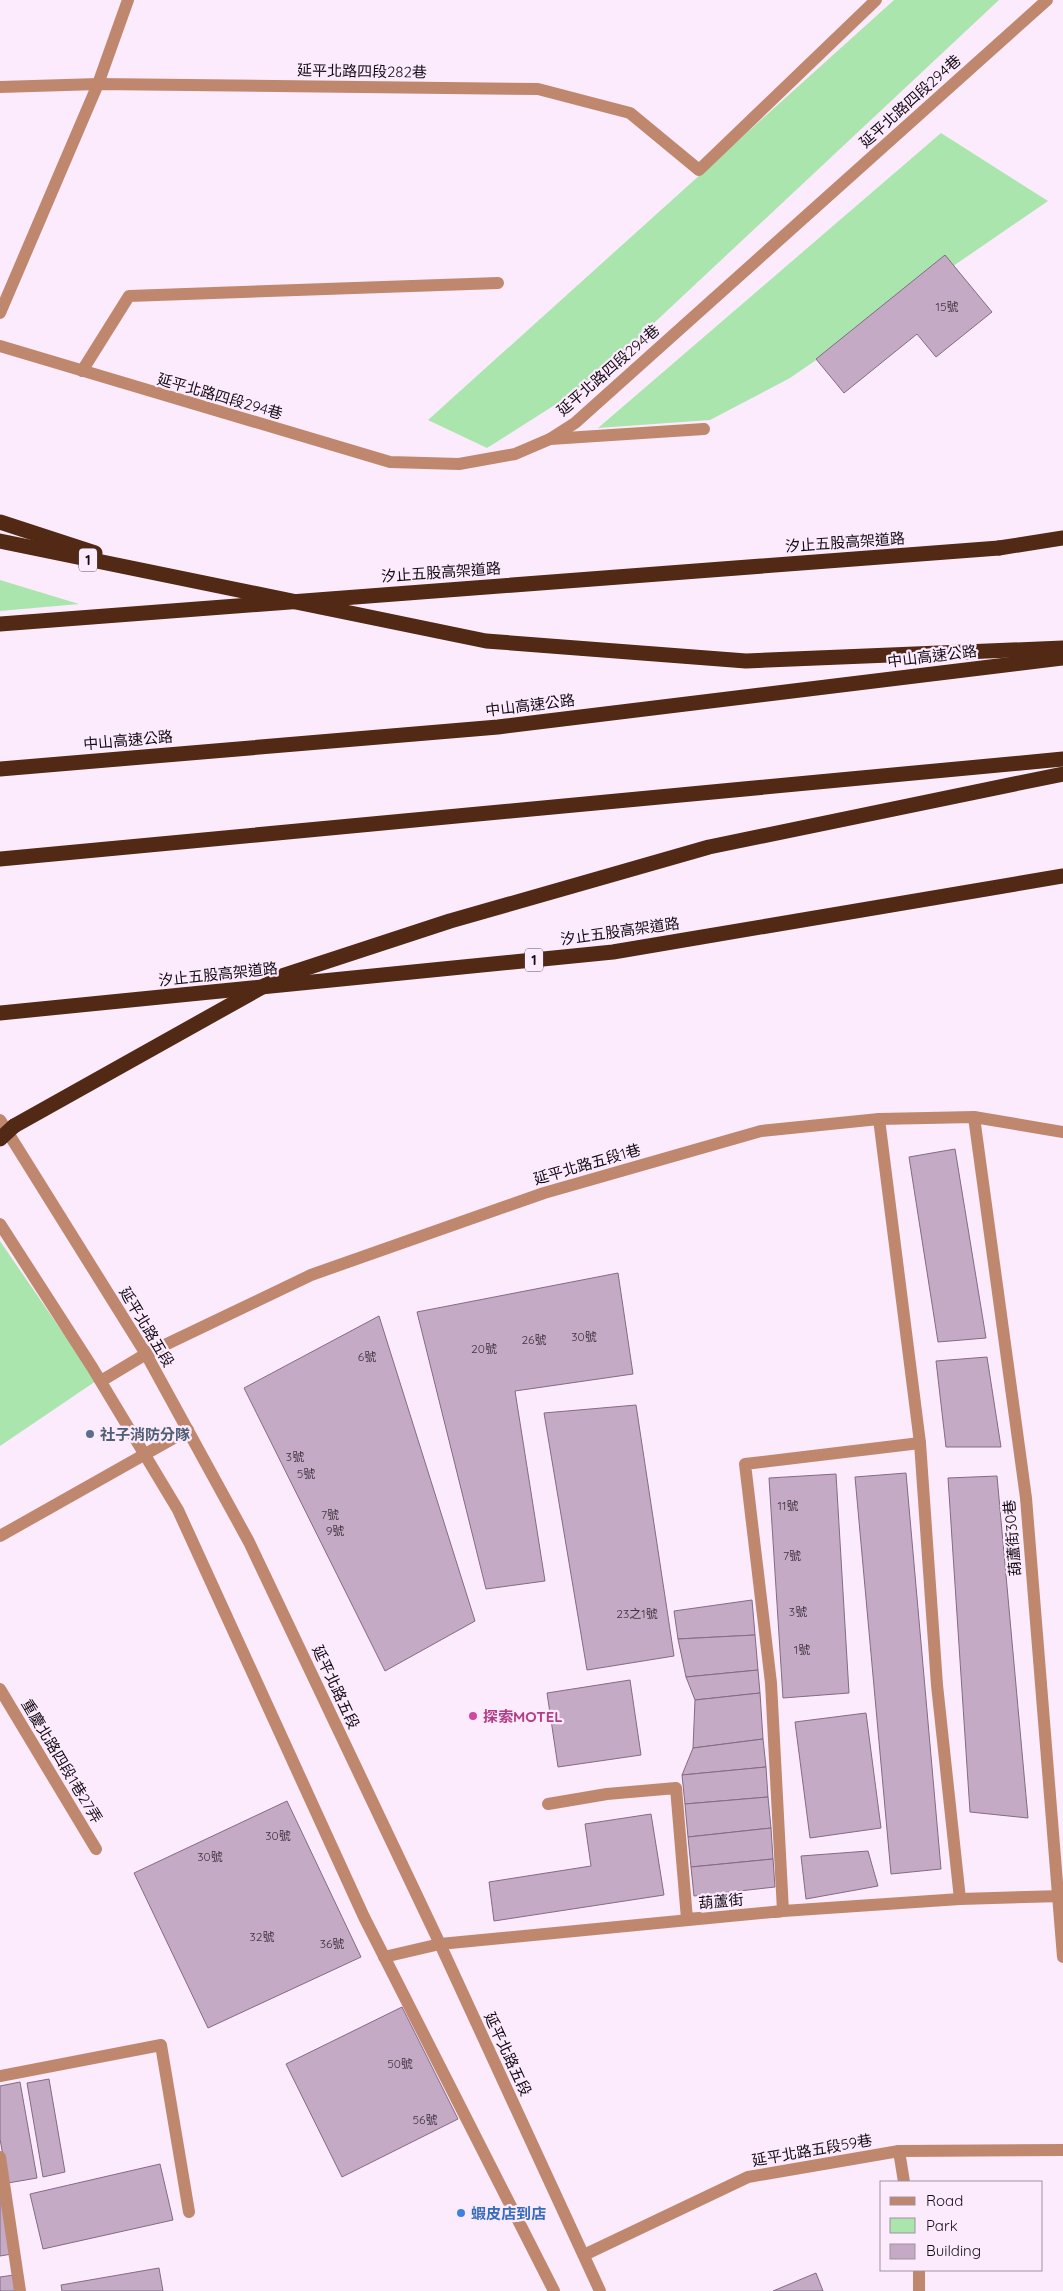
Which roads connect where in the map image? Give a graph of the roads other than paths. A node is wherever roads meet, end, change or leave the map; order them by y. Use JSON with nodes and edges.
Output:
{"nodes":[{"id":1,"x":128,"y":0,"type":"edge"},
{"id":2,"x":876,"y":0,"type":"edge"},
{"id":3,"x":1047,"y":0,"type":"edge"},
{"id":4,"x":98,"y":84,"type":"junction"},
{"id":5,"x":0,"y":87,"type":"edge"},
{"id":6,"x":498,"y":282,"type":"dead end"},
{"id":7,"x":0,"y":313,"type":"edge"},
{"id":8,"x":0,"y":346,"type":"edge"},
{"id":9,"x":82,"y":371,"type":"junction"},
{"id":10,"x":704,"y":429,"type":"dead end"},
{"id":11,"x":550,"y":439,"type":"junction"},
{"id":12,"x":0,"y":522,"type":"edge"},
{"id":13,"x":1063,"y":538,"type":"edge"},
{"id":14,"x":0,"y":542,"type":"edge"},
{"id":15,"x":175,"y":579,"type":"junction"},
{"id":16,"x":0,"y":624,"type":"edge"},
{"id":17,"x":1063,"y":648,"type":"edge"},
{"id":18,"x":1063,"y":658,"type":"edge"},
{"id":19,"x":1063,"y":759,"type":"edge"},
{"id":20,"x":0,"y":769,"type":"edge"},
{"id":21,"x":1063,"y":774,"type":"edge"},
{"id":22,"x":0,"y":859,"type":"edge"},
{"id":23,"x":1063,"y":876,"type":"edge"},
{"id":24,"x":0,"y":1013,"type":"edge"},
{"id":25,"x":974,"y":1117,"type":"junction"},
{"id":26,"x":879,"y":1118,"type":"junction"},
{"id":27,"x":7,"y":1123,"type":"edge"},
{"id":28,"x":1063,"y":1132,"type":"edge"},
{"id":29,"x":0,"y":1133,"type":"edge"},
{"id":30,"x":0,"y":1139,"type":"edge"},
{"id":31,"x":0,"y":1224,"type":"edge"},
{"id":32,"x":146,"y":1354,"type":"junction"},
{"id":33,"x":102,"y":1381,"type":"junction"},
{"id":34,"x":188,"y":1430,"type":"junction"},
{"id":35,"x":920,"y":1443,"type":"junction"},
{"id":36,"x":145,"y":1454,"type":"junction"},
{"id":37,"x":0,"y":1536,"type":"edge"},
{"id":38,"x":0,"y":1689,"type":"edge"},
{"id":39,"x":548,"y":1804,"type":"dead end"},
{"id":40,"x":96,"y":1849,"type":"dead end"},
{"id":41,"x":1061,"y":1896,"type":"edge"},
{"id":42,"x":960,"y":1899,"type":"junction"},
{"id":43,"x":783,"y":1912,"type":"junction"},
{"id":44,"x":440,"y":1944,"type":"junction"},
{"id":45,"x":384,"y":1957,"type":"junction"},
{"id":46,"x":1063,"y":1957,"type":"edge"},
{"id":47,"x":0,"y":2076,"type":"edge"},
{"id":48,"x":1063,"y":2150,"type":"edge"},
{"id":49,"x":899,"y":2151,"type":"junction"},
{"id":50,"x":0,"y":2157,"type":"edge"},
{"id":51,"x":904,"y":2181,"type":"edge"},
{"id":52,"x":189,"y":2212,"type":"dead end"},
{"id":53,"x":584,"y":2255,"type":"junction"},
{"id":54,"x":919,"y":2271,"type":"edge"},
{"id":55,"x":20,"y":2291,"type":"edge"},
{"id":56,"x":554,"y":2291,"type":"edge"},
{"id":57,"x":600,"y":2291,"type":"edge"},
{"id":58,"x":919,"y":2291,"type":"edge"}],
"edges":[{"from":1,"to":4,"type":"street"},
{"from":2,"to":4,"type":"street","name":"延平北路四段282巷"},
{"from":3,"to":11,"type":"street","name":"延平北路四段294巷"},
{"from":4,"to":5,"type":"street","name":"延平北路四段282巷"},
{"from":4,"to":7,"type":"street"},
{"from":6,"to":9,"type":"street"},
{"from":8,"to":9,"type":"street","name":"延平北路四段294巷"},
{"from":9,"to":11,"type":"street","name":"延平北路四段294巷"},
{"from":10,"to":11,"type":"street"},
{"from":12,"to":15,"type":"highway"},
{"from":13,"to":16,"type":"highway","name":"汐止五股高架道路","bridge":true},
{"from":14,"to":15,"type":"highway","number":"1"},
{"from":15,"to":17,"type":"highway","number":"1"},
{"from":18,"to":20,"type":"highway","name":"中山高速公路"},
{"from":19,"to":22,"type":"highway"},
{"from":21,"to":27,"type":"highway","bridge":true},
{"from":23,"to":24,"type":"highway","name":"汐止五股高架道路","number":"1","bridge":true},
{"from":25,"to":26,"type":"street","name":"延平北路五段1巷"},
{"from":25,"to":28,"type":"street","name":"延平北路五段1巷"},
{"from":25,"to":41,"type":"street","name":"葫蘆街30巷"},
{"from":26,"to":32,"type":"street","name":"延平北路五段1巷"},
{"from":26,"to":35,"type":"street"},
{"from":27,"to":29,"type":"highway","bridge":true},
{"from":27,"to":30,"type":"highway","bridge":true},
{"from":27,"to":32,"type":"street","name":"延平北路五段"},
{"from":31,"to":33,"type":"street"},
{"from":32,"to":33,"type":"street","name":"延平北路五段1巷"},
{"from":32,"to":34,"type":"street","name":"延平北路五段"},
{"from":33,"to":36,"type":"street"},
{"from":34,"to":36,"type":"street"},
{"from":34,"to":44,"type":"street","name":"延平北路五段"},
{"from":35,"to":42,"type":"street"},
{"from":35,"to":43,"type":"street"},
{"from":36,"to":37,"type":"street"},
{"from":36,"to":45,"type":"street"},
{"from":38,"to":40,"type":"street","name":"重慶北路四段1巷27弄"},
{"from":39,"to":43,"type":"street"},
{"from":41,"to":42,"type":"street","name":"葫蘆街"},
{"from":41,"to":46,"type":"street","name":"葫蘆街30巷"},
{"from":42,"to":43,"type":"street","name":"葫蘆街"},
{"from":43,"to":44,"type":"street","name":"葫蘆街"},
{"from":44,"to":45,"type":"street","name":"葫蘆街"},
{"from":44,"to":53,"type":"street","name":"延平北路五段"},
{"from":45,"to":56,"type":"street"},
{"from":47,"to":52,"type":"street"},
{"from":48,"to":49,"type":"street","name":"延平北路五段59巷"},
{"from":49,"to":51,"type":"street"},
{"from":49,"to":53,"type":"street","name":"延平北路五段59巷"},
{"from":50,"to":55,"type":"street"},
{"from":53,"to":57,"type":"street","name":"延平北路五段"},
{"from":54,"to":58,"type":"street"}]}
